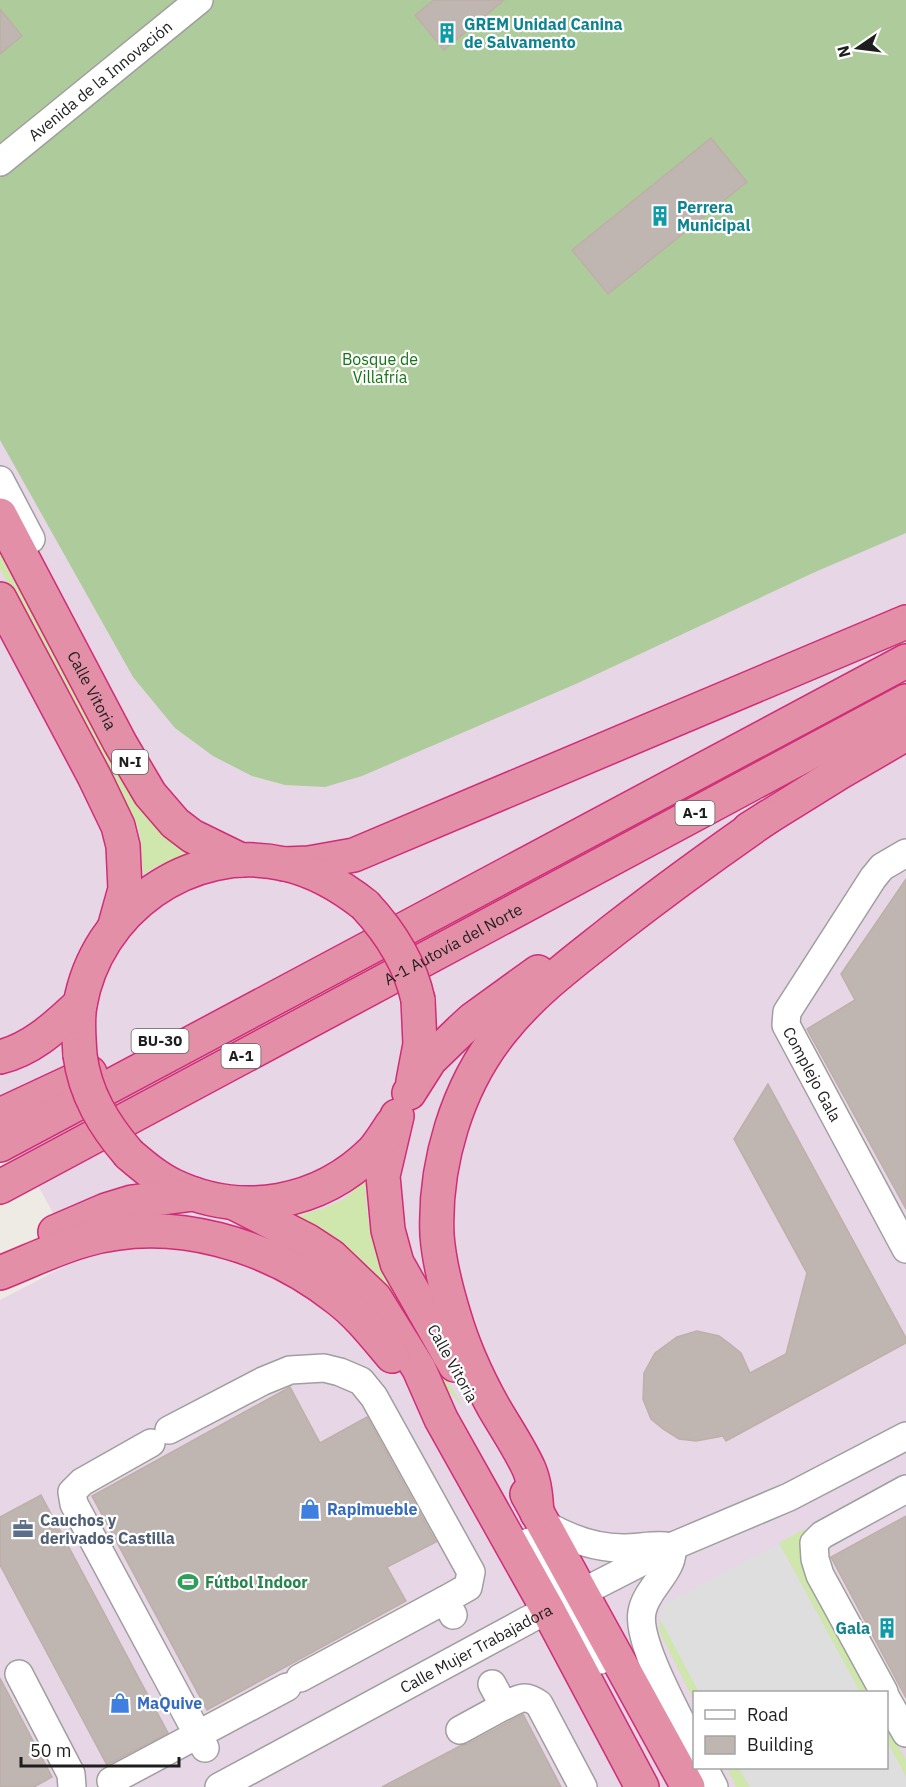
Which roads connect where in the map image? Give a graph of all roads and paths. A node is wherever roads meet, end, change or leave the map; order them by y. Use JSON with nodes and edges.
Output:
{"nodes":[{"id":1,"x":199,"y":0,"type":"edge"},
{"id":2,"x":0,"y":162,"type":"edge"},
{"id":3,"x":0,"y":480,"type":"edge"},
{"id":4,"x":0,"y":515,"type":"edge"},
{"id":5,"x":0,"y":599,"type":"edge"},
{"id":6,"x":906,"y":622,"type":"edge"},
{"id":7,"x":0,"y":627,"type":"edge"},
{"id":8,"x":60,"y":628,"type":"junction"},
{"id":9,"x":906,"y":661,"type":"edge"},
{"id":10,"x":906,"y":701,"type":"edge"},
{"id":11,"x":906,"y":734,"type":"edge"},
{"id":12,"x":73,"y":738,"type":"junction"},
{"id":13,"x":768,"y":817,"type":"junction"},
{"id":14,"x":906,"y":853,"type":"edge"},
{"id":15,"x":241,"y":860,"type":"junction"},
{"id":16,"x":284,"y":864,"type":"junction"},
{"id":17,"x":116,"y":925,"type":"junction"},
{"id":18,"x":322,"y":972,"type":"junction"},
{"id":19,"x":80,"y":1004,"type":"junction"},
{"id":20,"x":0,"y":1057,"type":"edge"},
{"id":21,"x":403,"y":1105,"type":"junction"},
{"id":22,"x":0,"y":1115,"type":"edge"},
{"id":23,"x":0,"y":1145,"type":"edge"},
{"id":24,"x":0,"y":1187,"type":"edge"},
{"id":25,"x":194,"y":1194,"type":"junction"},
{"id":26,"x":234,"y":1203,"type":"junction"},
{"id":27,"x":906,"y":1249,"type":"edge"},
{"id":28,"x":0,"y":1259,"type":"edge"},
{"id":29,"x":0,"y":1274,"type":"edge"},
{"id":30,"x":441,"y":1419,"type":"junction"},
{"id":31,"x":906,"y":1436,"type":"edge"},
{"id":32,"x":906,"y":1489,"type":"edge"},
{"id":33,"x":540,"y":1518,"type":"junction"},
{"id":34,"x":673,"y":1546,"type":"junction"},
{"id":35,"x":582,"y":1593,"type":"junction"},
{"id":36,"x":548,"y":1610,"type":"junction"},
{"id":37,"x":19,"y":1674,"type":"dead end"},
{"id":38,"x":883,"y":1691,"type":"edge"},
{"id":39,"x":888,"y":1702,"type":"edge"},
{"id":40,"x":460,"y":1730,"type":"dead end"},
{"id":41,"x":906,"y":1733,"type":"edge"},
{"id":42,"x":201,"y":1741,"type":"junction"},
{"id":43,"x":691,"y":1768,"type":"edge"},
{"id":44,"x":111,"y":1782,"type":"dead end"},
{"id":45,"x":72,"y":1787,"type":"edge"},
{"id":46,"x":219,"y":1787,"type":"edge"},
{"id":47,"x":583,"y":1787,"type":"edge"},
{"id":48,"x":642,"y":1787,"type":"edge"},
{"id":49,"x":714,"y":1787,"type":"edge"}],
"edges":[{"from":1,"to":2,"type":"street","name":"Avenida de la Innovación"},
{"from":3,"to":8,"type":"street"},
{"from":4,"to":8,"type":"highway","name":"Calle Vitoria","number":"N-I"},
{"from":5,"to":12,"type":"highway","number":"N-I"},
{"from":6,"to":16,"type":"highway"},
{"from":7,"to":12,"type":"street"},
{"from":8,"to":15,"type":"highway","name":"Calle Vitoria","number":"N-I"},
{"from":9,"to":18,"type":"highway","number":"A-1"},
{"from":10,"to":24,"type":"highway","name":"A-1 Autovía del Norte","number":"A-1"},
{"from":11,"to":13,"type":"highway"},
{"from":12,"to":17,"type":"highway","number":"N-I"},
{"from":13,"to":21,"type":"highway"},
{"from":13,"to":33,"type":"highway"},
{"from":14,"to":27,"type":"street","name":"Complejo Gala"},
{"from":15,"to":16,"type":"highway","number":"N-I"},
{"from":15,"to":17,"type":"highway","number":"N-I"},
{"from":16,"to":21,"type":"highway","number":"N-I","bridge":true},
{"from":17,"to":19,"type":"highway","number":"N-I"},
{"from":18,"to":22,"type":"highway","number":"BU-30"},
{"from":18,"to":23,"type":"highway","number":"A-1"},
{"from":19,"to":20,"type":"highway"},
{"from":19,"to":25,"type":"highway","number":"N-I","bridge":true},
{"from":21,"to":26,"type":"highway","number":"N-I"},
{"from":21,"to":33,"type":"highway","name":"Calle Vitoria"},
{"from":25,"to":26,"type":"highway","number":"N-I"},
{"from":25,"to":28,"type":"highway"},
{"from":26,"to":30,"type":"highway","name":"Calle Vitoria"},
{"from":29,"to":30,"type":"highway"},
{"from":30,"to":35,"type":"street","name":"Calle Vitoria"},
{"from":30,"to":36,"type":"highway","name":"Calle Vitoria"},
{"from":31,"to":34,"type":"street"},
{"from":32,"to":38,"type":"street"},
{"from":33,"to":34,"type":"street"},
{"from":33,"to":35,"type":"highway","name":"Calle Vitoria"},
{"from":34,"to":35,"type":"street"},
{"from":34,"to":43,"type":"street"},
{"from":35,"to":36,"type":"street"},
{"from":35,"to":43,"type":"highway","name":"Calle Vitoria"},
{"from":36,"to":43,"type":"street","name":"Calle Mujer Trabajadora"},
{"from":36,"to":46,"type":"street","name":"Calle Mujer Trabajadora"},
{"from":36,"to":48,"type":"highway","name":"Calle Vitoria"},
{"from":37,"to":45,"type":"street"},
{"from":39,"to":41,"type":"street"},
{"from":40,"to":47,"type":"street"},
{"from":42,"to":42,"type":"street"},
{"from":42,"to":44,"type":"street"},
{"from":43,"to":49,"type":"street"}]}
